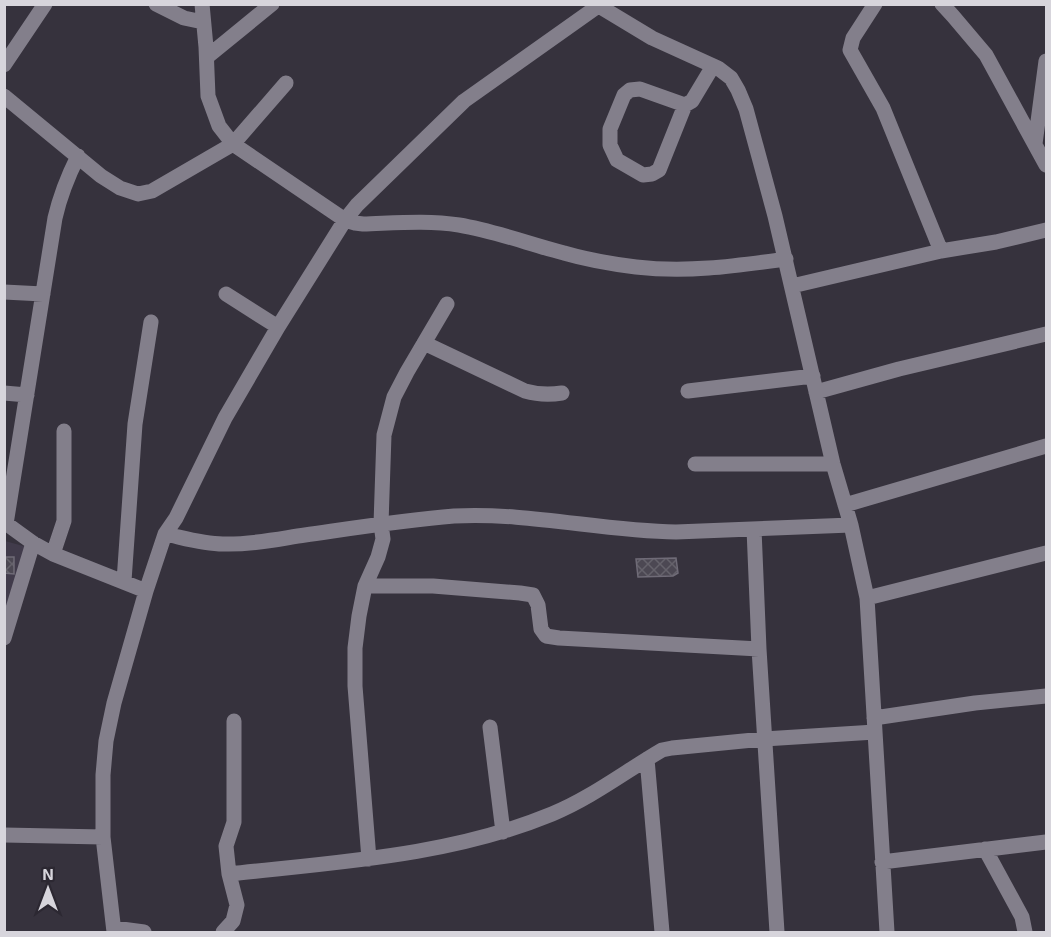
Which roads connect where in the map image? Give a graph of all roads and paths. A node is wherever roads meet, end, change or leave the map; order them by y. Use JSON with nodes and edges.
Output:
{"nodes":[{"id":1,"x":45,"y":4,"type":"edge"},
{"id":2,"x":156,"y":4,"type":"edge"},
{"id":3,"x":202,"y":4,"type":"edge"},
{"id":4,"x":272,"y":4,"type":"edge"},
{"id":5,"x":874,"y":4,"type":"edge"},
{"id":6,"x":942,"y":4,"type":"edge"},
{"id":7,"x":593,"y":8,"type":"edge"},
{"id":8,"x":203,"y":22,"type":"junction"},
{"id":9,"x":207,"y":57,"type":"junction"},
{"id":10,"x":1047,"y":61,"type":"edge"},
{"id":11,"x":4,"y":65,"type":"edge"},
{"id":12,"x":713,"y":66,"type":"junction"},
{"id":13,"x":286,"y":83,"type":"dead end"},
{"id":14,"x":4,"y":96,"type":"edge"},
{"id":15,"x":685,"y":105,"type":"junction"},
{"id":16,"x":233,"y":144,"type":"junction"},
{"id":17,"x":1042,"y":152,"type":"edge"},
{"id":18,"x":78,"y":156,"type":"junction"},
{"id":19,"x":345,"y":220,"type":"junction"},
{"id":20,"x":1047,"y":230,"type":"edge"},
{"id":21,"x":941,"y":251,"type":"junction"},
{"id":22,"x":786,"y":259,"type":"junction"},
{"id":23,"x":792,"y":286,"type":"junction"},
{"id":24,"x":4,"y":292,"type":"edge"},
{"id":25,"x":43,"y":294,"type":"junction"},
{"id":26,"x":226,"y":294,"type":"dead end"},
{"id":27,"x":447,"y":304,"type":"dead end"},
{"id":28,"x":151,"y":322,"type":"dead end"},
{"id":29,"x":278,"y":327,"type":"junction"},
{"id":30,"x":1047,"y":334,"type":"edge"},
{"id":31,"x":424,"y":343,"type":"junction"},
{"id":32,"x":813,"y":376,"type":"junction"},
{"id":33,"x":688,"y":391,"type":"dead end"},
{"id":34,"x":816,"y":392,"type":"junction"},
{"id":35,"x":4,"y":393,"type":"edge"},
{"id":36,"x":562,"y":393,"type":"dead end"},
{"id":37,"x":27,"y":395,"type":"junction"},
{"id":38,"x":64,"y":431,"type":"dead end"},
{"id":39,"x":1047,"y":446,"type":"edge"},
{"id":40,"x":694,"y":464,"type":"dead end"},
{"id":41,"x":833,"y":464,"type":"junction"},
{"id":42,"x":845,"y":506,"type":"junction"},
{"id":43,"x":5,"y":523,"type":"edge"},
{"id":44,"x":381,"y":524,"type":"junction"},
{"id":45,"x":851,"y":525,"type":"junction"},
{"id":46,"x":754,"y":529,"type":"junction"},
{"id":47,"x":165,"y":534,"type":"junction"},
{"id":48,"x":33,"y":543,"type":"junction"},
{"id":49,"x":1047,"y":553,"type":"edge"},
{"id":50,"x":53,"y":554,"type":"junction"},
{"id":51,"x":123,"y":581,"type":"junction"},
{"id":52,"x":365,"y":586,"type":"junction"},
{"id":53,"x":147,"y":591,"type":"junction"},
{"id":54,"x":867,"y":598,"type":"junction"},
{"id":55,"x":4,"y":638,"type":"edge"},
{"id":56,"x":759,"y":649,"type":"junction"},
{"id":57,"x":1047,"y":696,"type":"edge"},
{"id":58,"x":234,"y":721,"type":"dead end"},
{"id":59,"x":874,"y":725,"type":"junction"},
{"id":60,"x":490,"y":727,"type":"dead end"},
{"id":61,"x":764,"y":739,"type":"junction"},
{"id":62,"x":647,"y":759,"type":"junction"},
{"id":63,"x":502,"y":832,"type":"junction"},
{"id":64,"x":4,"y":836,"type":"edge"},
{"id":65,"x":103,"y":837,"type":"junction"},
{"id":66,"x":1047,"y":842,"type":"edge"},
{"id":67,"x":985,"y":849,"type":"junction"},
{"id":68,"x":369,"y":859,"type":"junction"},
{"id":69,"x":882,"y":862,"type":"junction"},
{"id":70,"x":230,"y":874,"type":"junction"},
{"id":71,"x":114,"y":930,"type":"edge"},
{"id":72,"x":144,"y":933,"type":"edge"},
{"id":73,"x":223,"y":933,"type":"edge"},
{"id":74,"x":662,"y":933,"type":"edge"},
{"id":75,"x":777,"y":933,"type":"edge"},
{"id":76,"x":887,"y":933,"type":"edge"},
{"id":77,"x":1025,"y":933,"type":"edge"}],
"edges":[{"from":1,"to":11,"type":"street"},
{"from":2,"to":8,"type":"street"},
{"from":3,"to":8,"type":"street"},
{"from":4,"to":9,"type":"street"},
{"from":5,"to":21,"type":"street"},
{"from":6,"to":17,"type":"street"},
{"from":7,"to":12,"type":"street"},
{"from":7,"to":19,"type":"street"},
{"from":8,"to":9,"type":"street"},
{"from":9,"to":16,"type":"street"},
{"from":10,"to":17,"type":"street"},
{"from":12,"to":15,"type":"street"},
{"from":12,"to":22,"type":"street"},
{"from":13,"to":16,"type":"street"},
{"from":14,"to":18,"type":"street"},
{"from":15,"to":15,"type":"street"},
{"from":16,"to":18,"type":"street"},
{"from":16,"to":19,"type":"street"},
{"from":18,"to":25,"type":"street"},
{"from":19,"to":22,"type":"street"},
{"from":19,"to":29,"type":"street"},
{"from":20,"to":21,"type":"street"},
{"from":21,"to":23,"type":"street"},
{"from":22,"to":23,"type":"street"},
{"from":23,"to":32,"type":"street"},
{"from":24,"to":25,"type":"street"},
{"from":25,"to":37,"type":"street"},
{"from":26,"to":29,"type":"street"},
{"from":27,"to":31,"type":"street"},
{"from":28,"to":51,"type":"street"},
{"from":29,"to":47,"type":"street"},
{"from":30,"to":34,"type":"street"},
{"from":31,"to":36,"type":"street"},
{"from":31,"to":44,"type":"street"},
{"from":32,"to":33,"type":"street"},
{"from":32,"to":34,"type":"street"},
{"from":34,"to":41,"type":"street"},
{"from":35,"to":37,"type":"street"},
{"from":37,"to":43,"type":"street"},
{"from":38,"to":50,"type":"street"},
{"from":39,"to":42,"type":"street"},
{"from":40,"to":41,"type":"street"},
{"from":41,"to":42,"type":"street"},
{"from":42,"to":45,"type":"street"},
{"from":43,"to":48,"type":"street"},
{"from":44,"to":46,"type":"street"},
{"from":44,"to":47,"type":"street"},
{"from":44,"to":52,"type":"street"},
{"from":45,"to":46,"type":"street"},
{"from":45,"to":54,"type":"street"},
{"from":46,"to":56,"type":"street"},
{"from":47,"to":53,"type":"street"},
{"from":48,"to":50,"type":"street"},
{"from":48,"to":55,"type":"street"},
{"from":49,"to":54,"type":"street"},
{"from":50,"to":51,"type":"street"},
{"from":51,"to":53,"type":"street"},
{"from":52,"to":56,"type":"street"},
{"from":52,"to":68,"type":"street"},
{"from":53,"to":65,"type":"street"},
{"from":54,"to":59,"type":"street"},
{"from":56,"to":61,"type":"street"},
{"from":57,"to":59,"type":"street"},
{"from":58,"to":70,"type":"street"},
{"from":59,"to":61,"type":"street"},
{"from":59,"to":69,"type":"street"},
{"from":60,"to":63,"type":"street"},
{"from":61,"to":62,"type":"street"},
{"from":61,"to":75,"type":"street"},
{"from":62,"to":63,"type":"street"},
{"from":62,"to":74,"type":"street"},
{"from":63,"to":68,"type":"street"},
{"from":64,"to":65,"type":"street"},
{"from":65,"to":71,"type":"street"},
{"from":66,"to":67,"type":"street"},
{"from":67,"to":69,"type":"street"},
{"from":67,"to":77,"type":"street"},
{"from":68,"to":70,"type":"street"},
{"from":69,"to":76,"type":"street"},
{"from":70,"to":73,"type":"street"},
{"from":71,"to":72,"type":"street"}]}
